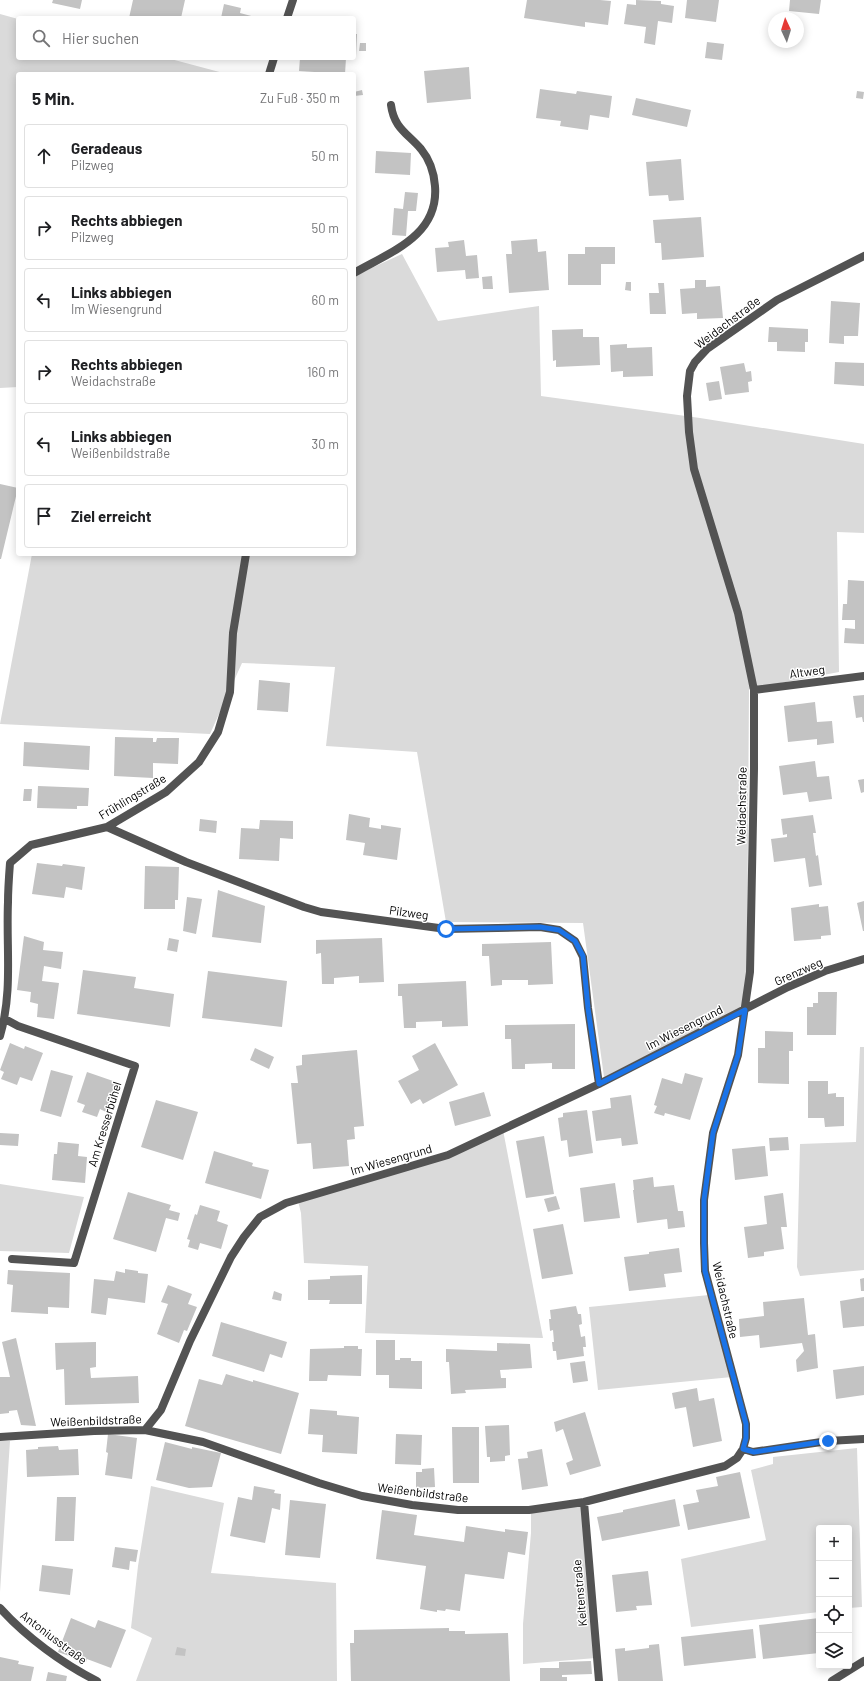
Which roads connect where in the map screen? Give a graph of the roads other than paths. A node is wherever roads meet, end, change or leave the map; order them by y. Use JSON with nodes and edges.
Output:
{"nodes":[{"id":1,"x":293,"y":0,"type":"edge"},
{"id":2,"x":288,"y":16,"type":"edge"},
{"id":3,"x":273,"y":60,"type":"edge"},
{"id":4,"x":270,"y":72,"type":"edge"},
{"id":5,"x":391,"y":106,"type":"dead end"},
{"id":6,"x":864,"y":256,"type":"edge"},
{"id":7,"x":356,"y":271,"type":"edge"},
{"id":8,"x":246,"y":556,"type":"edge"},
{"id":9,"x":864,"y":676,"type":"edge"},
{"id":10,"x":754,"y":690,"type":"junction"},
{"id":11,"x":107,"y":827,"type":"junction"},
{"id":12,"x":864,"y":959,"type":"edge"},
{"id":13,"x":745,"y":1010,"type":"junction"},
{"id":14,"x":5,"y":1019,"type":"junction"},
{"id":15,"x":0,"y":1036,"type":"edge"},
{"id":16,"x":599,"y":1084,"type":"junction"},
{"id":17,"x":12,"y":1260,"type":"dead end"},
{"id":18,"x":146,"y":1430,"type":"junction"},
{"id":19,"x":0,"y":1437,"type":"edge"},
{"id":20,"x":864,"y":1439,"type":"edge"},
{"id":21,"x":743,"y":1449,"type":"junction"},
{"id":22,"x":584,"y":1502,"type":"junction"},
{"id":23,"x":0,"y":1608,"type":"edge"},
{"id":24,"x":864,"y":1661,"type":"edge"},
{"id":25,"x":97,"y":1681,"type":"edge"},
{"id":26,"x":599,"y":1681,"type":"edge"},
{"id":27,"x":832,"y":1681,"type":"edge"}],
"edges":[{"from":1,"to":2,"type":"street"},
{"from":3,"to":4,"type":"street"},
{"from":5,"to":7,"type":"street"},
{"from":6,"to":10,"type":"street","name":"Weidachstraße"},
{"from":8,"to":11,"type":"street","name":"Frühlingstraße"},
{"from":9,"to":10,"type":"street","name":"Altweg"},
{"from":10,"to":13,"type":"street","name":"Weidachstraße"},
{"from":11,"to":14,"type":"street","name":"Frühlingstraße"},
{"from":11,"to":16,"type":"street","name":"Pilzweg"},
{"from":12,"to":13,"type":"street","name":"Grenzweg"},
{"from":13,"to":16,"type":"street","name":"Im Wiesengrund"},
{"from":13,"to":21,"type":"street","name":"Weidachstraße"},
{"from":14,"to":15,"type":"street","name":"Frühlingstraße"},
{"from":14,"to":17,"type":"street","name":"Am Kresserbühel"},
{"from":16,"to":18,"type":"street","name":"Im Wiesengrund"},
{"from":18,"to":19,"type":"street","name":"Weißenbildstraße"},
{"from":18,"to":22,"type":"street","name":"Weißenbildstraße"},
{"from":20,"to":21,"type":"street"},
{"from":21,"to":22,"type":"street","name":"Weißenbildstraße"},
{"from":22,"to":26,"type":"street","name":"Keltenstraße"},
{"from":23,"to":25,"type":"street","name":"Antoniusstraße"},
{"from":24,"to":27,"type":"street"}]}
